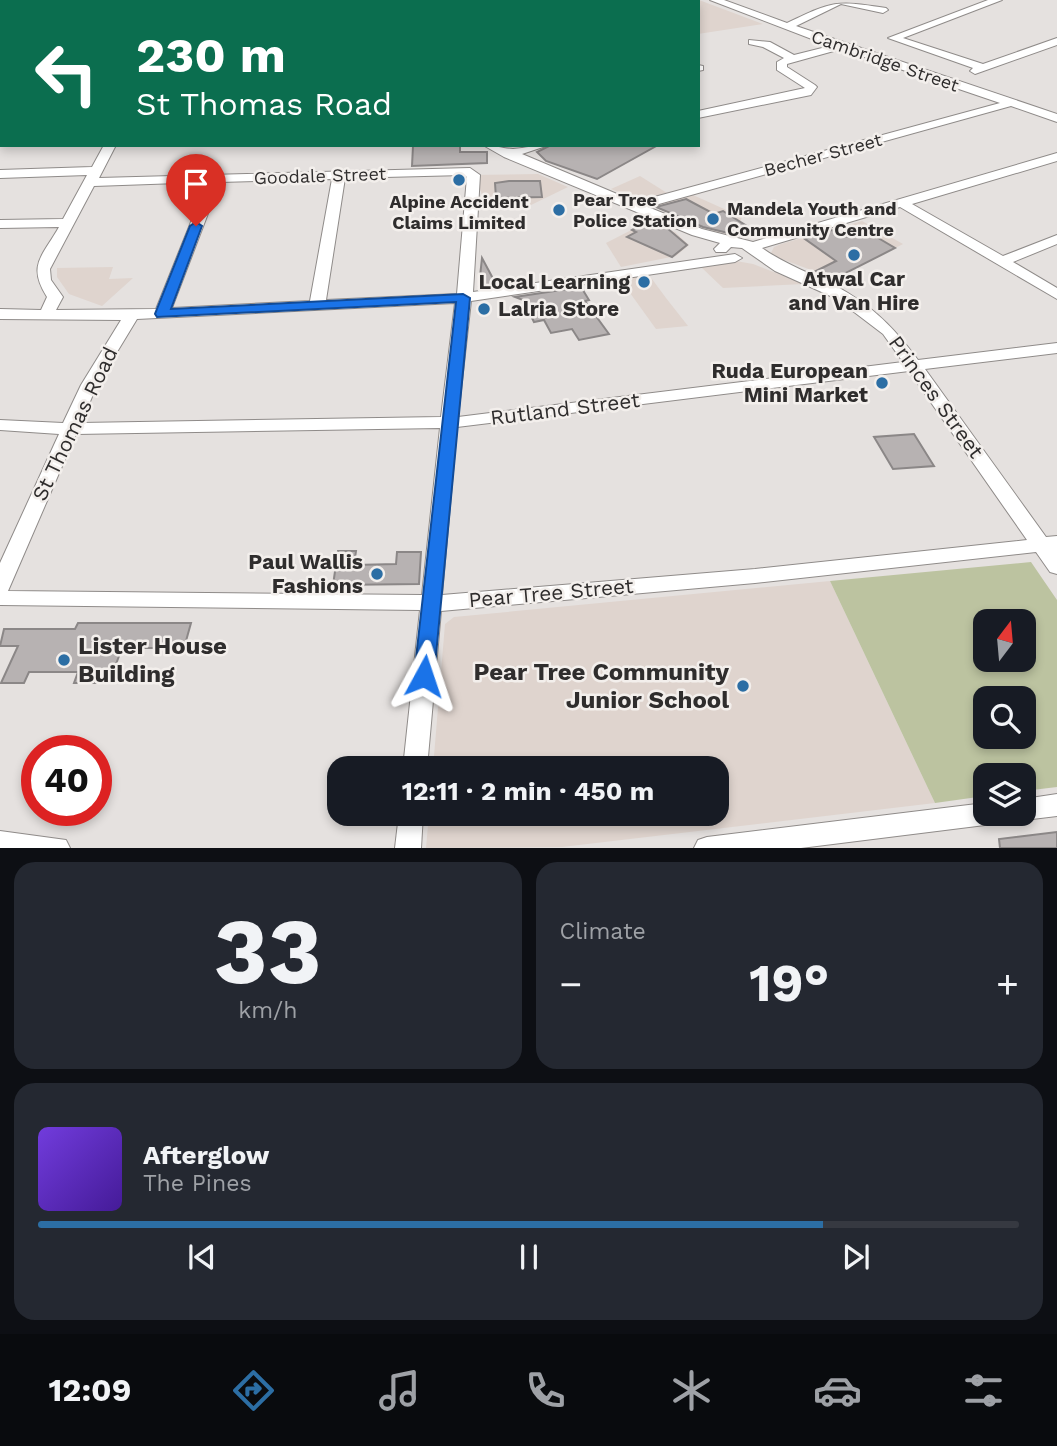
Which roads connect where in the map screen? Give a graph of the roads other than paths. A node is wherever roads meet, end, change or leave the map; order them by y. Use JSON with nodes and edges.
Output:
{"nodes":[{"id":1,"x":715,"y":0,"type":"edge"},
{"id":2,"x":997,"y":0,"type":"edge"},
{"id":3,"x":841,"y":1,"type":"edge"},
{"id":4,"x":883,"y":10,"type":"dead end"},
{"id":5,"x":786,"y":27,"type":"junction"},
{"id":6,"x":1057,"y":41,"type":"edge"},
{"id":7,"x":753,"y":42,"type":"dead end"},
{"id":8,"x":841,"y":46,"type":"junction"},
{"id":9,"x":791,"y":58,"type":"junction"},
{"id":10,"x":984,"y":68,"type":"junction"},
{"id":11,"x":946,"y":81,"type":"junction"},
{"id":12,"x":1012,"y":103,"type":"junction"},
{"id":13,"x":1057,"y":106,"type":"edge"},
{"id":14,"x":1041,"y":113,"type":"junction"},
{"id":15,"x":700,"y":115,"type":"edge"},
{"id":16,"x":1057,"y":118,"type":"edge"},
{"id":17,"x":109,"y":147,"type":"edge"},
{"id":18,"x":493,"y":147,"type":"edge"},
{"id":19,"x":535,"y":147,"type":"edge"},
{"id":20,"x":508,"y":154,"type":"junction"},
{"id":21,"x":1057,"y":157,"type":"edge"},
{"id":22,"x":0,"y":174,"type":"edge"},
{"id":23,"x":338,"y":175,"type":"junction"},
{"id":24,"x":92,"y":177,"type":"junction"},
{"id":25,"x":215,"y":179,"type":"junction"},
{"id":26,"x":900,"y":202,"type":"junction"},
{"id":27,"x":635,"y":206,"type":"junction"},
{"id":28,"x":66,"y":223,"type":"junction"},
{"id":29,"x":0,"y":224,"type":"edge"},
{"id":30,"x":1057,"y":239,"type":"edge"},
{"id":31,"x":725,"y":247,"type":"junction"},
{"id":32,"x":752,"y":249,"type":"junction"},
{"id":33,"x":737,"y":258,"type":"junction"},
{"id":34,"x":1001,"y":262,"type":"junction"},
{"id":35,"x":688,"y":263,"type":"junction"},
{"id":36,"x":780,"y":268,"type":"junction"},
{"id":37,"x":1057,"y":294,"type":"edge"},
{"id":38,"x":463,"y":298,"type":"junction"},
{"id":39,"x":317,"y":306,"type":"junction"},
{"id":40,"x":0,"y":314,"type":"edge"},
{"id":41,"x":162,"y":314,"type":"junction"},
{"id":42,"x":46,"y":315,"type":"junction"},
{"id":43,"x":132,"y":315,"type":"junction"},
{"id":44,"x":1057,"y":348,"type":"edge"},
{"id":45,"x":914,"y":366,"type":"junction"},
{"id":46,"x":450,"y":422,"type":"junction"},
{"id":47,"x":0,"y":425,"type":"edge"},
{"id":48,"x":69,"y":429,"type":"junction"},
{"id":49,"x":1049,"y":543,"type":"edge"},
{"id":50,"x":1057,"y":567,"type":"edge"},
{"id":51,"x":0,"y":586,"type":"edge"},
{"id":52,"x":0,"y":598,"type":"edge"},
{"id":53,"x":431,"y":603,"type":"junction"},
{"id":54,"x":416,"y":756,"type":"edge"},
{"id":55,"x":1057,"y":805,"type":"edge"},
{"id":56,"x":1036,"y":808,"type":"edge"},
{"id":57,"x":973,"y":815,"type":"edge"},
{"id":58,"x":410,"y":826,"type":"edge"},
{"id":59,"x":0,"y":842,"type":"edge"},
{"id":60,"x":57,"y":848,"type":"edge"},
{"id":61,"x":408,"y":848,"type":"edge"},
{"id":62,"x":707,"y":848,"type":"edge"}],
"edges":[{"from":1,"to":5,"type":"street","name":"Cambridge Street"},
{"from":2,"to":10,"type":"street"},
{"from":3,"to":4,"type":"street"},
{"from":3,"to":5,"type":"street"},
{"from":5,"to":8,"type":"street","name":"Cambridge Street"},
{"from":6,"to":10,"type":"street"},
{"from":7,"to":9,"type":"street"},
{"from":8,"to":9,"type":"street"},
{"from":8,"to":11,"type":"street","name":"Cambridge Street"},
{"from":9,"to":15,"type":"street"},
{"from":10,"to":11,"type":"street"},
{"from":11,"to":12,"type":"street","name":"Cambridge Street"},
{"from":12,"to":14,"type":"street","name":"Cambridge Street"},
{"from":12,"to":27,"type":"street","name":"Becher Street"},
{"from":13,"to":14,"type":"street"},
{"from":14,"to":16,"type":"street","name":"Cambridge Street"},
{"from":17,"to":24,"type":"street"},
{"from":18,"to":20,"type":"street"},
{"from":19,"to":20,"type":"street"},
{"from":20,"to":27,"type":"street"},
{"from":21,"to":26,"type":"street"},
{"from":22,"to":24,"type":"street","name":"Goodale Street"},
{"from":23,"to":25,"type":"street","name":"Goodale Street"},
{"from":23,"to":38,"type":"street","name":"Goodale Street"},
{"from":23,"to":39,"type":"street"},
{"from":24,"to":25,"type":"street","name":"Goodale Street"},
{"from":24,"to":28,"type":"street"},
{"from":25,"to":41,"type":"street"},
{"from":26,"to":32,"type":"street"},
{"from":26,"to":34,"type":"street"},
{"from":27,"to":31,"type":"street"},
{"from":28,"to":29,"type":"street"},
{"from":28,"to":42,"type":"street"},
{"from":30,"to":34,"type":"street"},
{"from":31,"to":32,"type":"street"},
{"from":31,"to":33,"type":"street"},
{"from":31,"to":35,"type":"street"},
{"from":32,"to":33,"type":"street"},
{"from":32,"to":36,"type":"street","name":"Princes Street"},
{"from":33,"to":35,"type":"street"},
{"from":33,"to":36,"type":"street","name":"Princes Street"},
{"from":34,"to":37,"type":"street"},
{"from":35,"to":38,"type":"street"},
{"from":36,"to":45,"type":"street","name":"Princes Street"},
{"from":38,"to":39,"type":"street"},
{"from":38,"to":46,"type":"street"},
{"from":39,"to":41,"type":"street"},
{"from":40,"to":42,"type":"street"},
{"from":41,"to":43,"type":"street"},
{"from":42,"to":43,"type":"street"},
{"from":43,"to":48,"type":"street","name":"St Thomas Road"},
{"from":44,"to":45,"type":"street","name":"Rutland Street"},
{"from":45,"to":46,"type":"street","name":"Rutland Street"},
{"from":45,"to":49,"type":"street","name":"Princes Street"},
{"from":46,"to":48,"type":"street","name":"Rutland Street"},
{"from":46,"to":53,"type":"street"},
{"from":47,"to":48,"type":"street","name":"Rutland Street"},
{"from":48,"to":51,"type":"street","name":"St Thomas Road"},
{"from":49,"to":50,"type":"street","name":"Princes Street"},
{"from":49,"to":53,"type":"street","name":"Pear Tree Street"},
{"from":52,"to":53,"type":"street","name":"Pear Tree Street"},
{"from":53,"to":54,"type":"street"},
{"from":55,"to":56,"type":"street"},
{"from":57,"to":62,"type":"street"},
{"from":58,"to":61,"type":"street"},
{"from":59,"to":60,"type":"street"}]}
